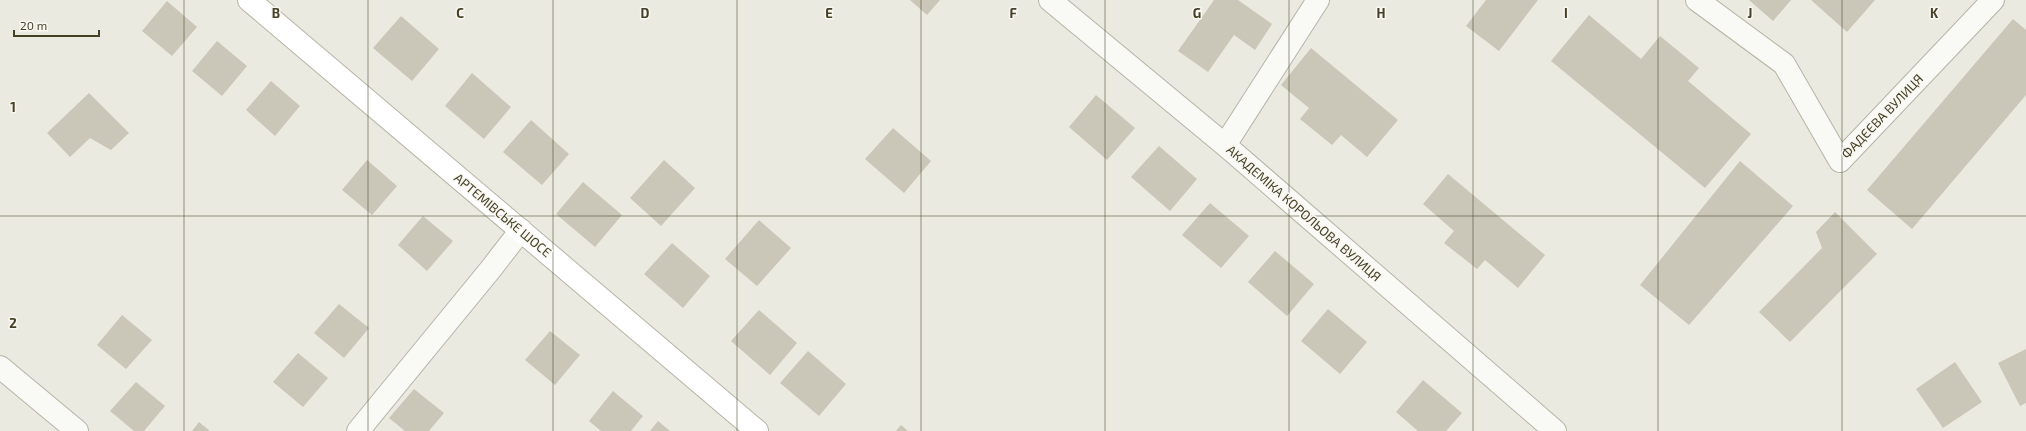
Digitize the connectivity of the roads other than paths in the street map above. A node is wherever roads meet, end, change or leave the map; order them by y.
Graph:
1 (249, 0) edge
2 (1050, 0) edge
3 (1318, 0) edge
4 (1697, 0) edge
5 (1993, 0) edge
6 (1225, 145) junction
7 (521, 230) junction
8 (0, 367) edge
9 (77, 431) edge
10 (358, 431) edge
11 (757, 431) edge
12 (1555, 431) edge

1 - 7 main road, АРТЕМІВСЬКЕ ШОСЕ
2 - 6 street, АКАДЕМІКА КОРОЛЬОВА ВУЛИЦЯ
3 - 6 street
4 - 5 street, ФАДЄЄВА ВУЛИЦЯ
6 - 12 street, АКАДЕМІКА КОРОЛЬОВА ВУЛИЦЯ
7 - 10 street
7 - 11 main road, АРТЕМІВСЬКЕ ШОСЕ
8 - 9 street

